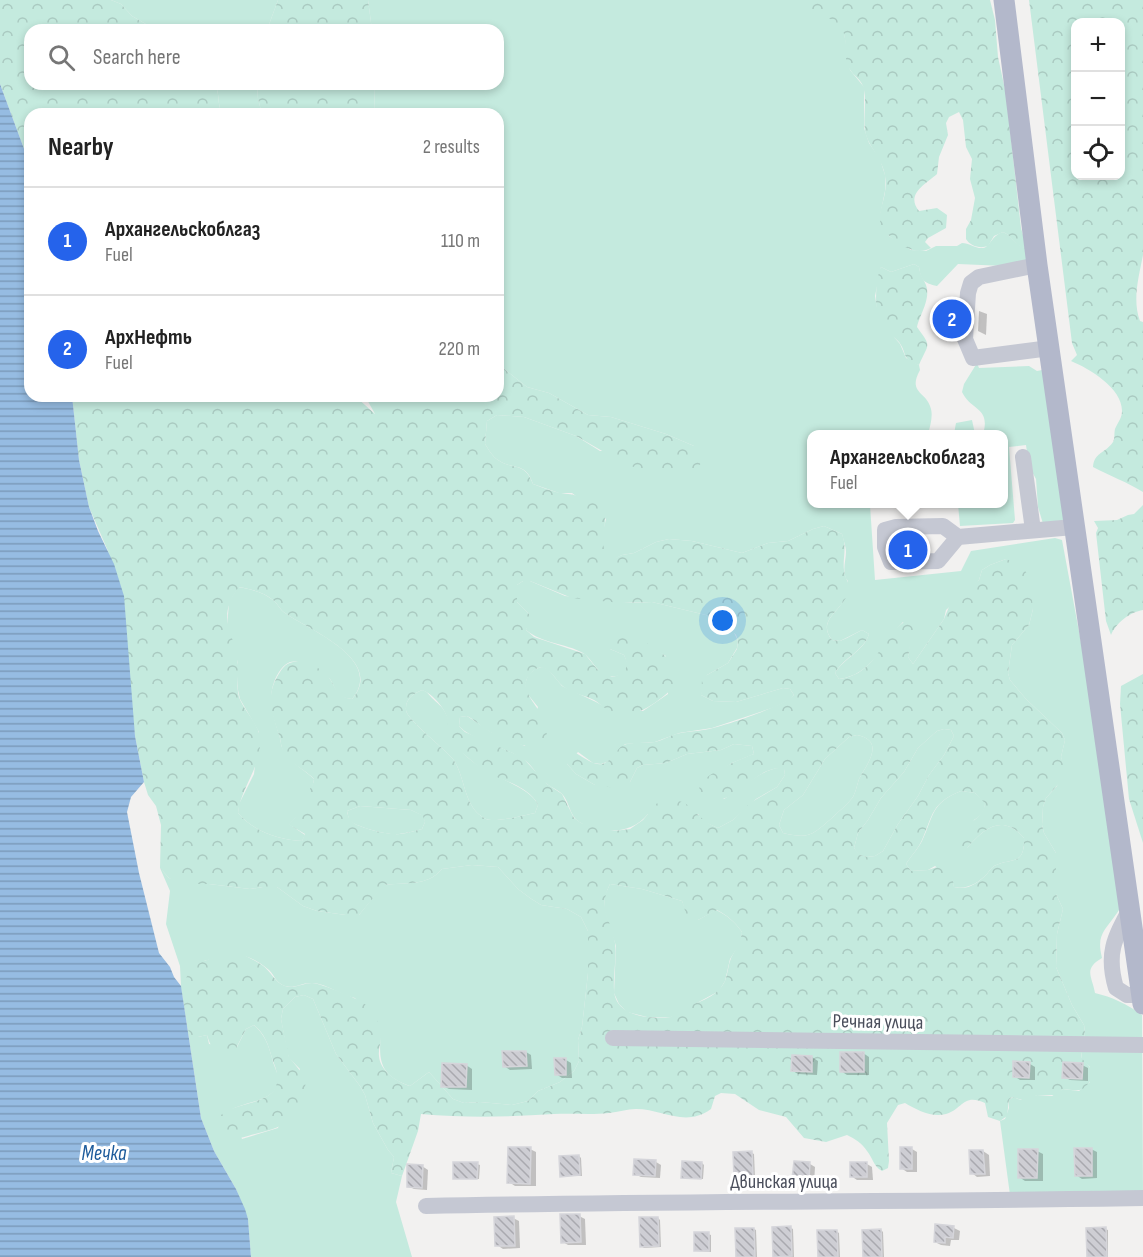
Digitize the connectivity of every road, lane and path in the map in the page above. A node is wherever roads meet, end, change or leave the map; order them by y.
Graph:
1 (1004, 0) edge
2 (1037, 265) junction
3 (1050, 348) junction
4 (1023, 457) dead end
5 (1074, 527) junction
6 (1033, 530) junction
7 (958, 537) dead end
8 (1142, 999) edge
9 (613, 1038) dead end
10 (1143, 1045) edge
11 (1143, 1198) edge
12 (426, 1206) dead end

1 - 2 main road
2 - 3 main road
2 - 3 street
3 - 5 main road
4 - 6 street
5 - 6 street
5 - 8 main road
6 - 7 street
9 - 10 street, Речная улица
11 - 12 street, Двинская улица

